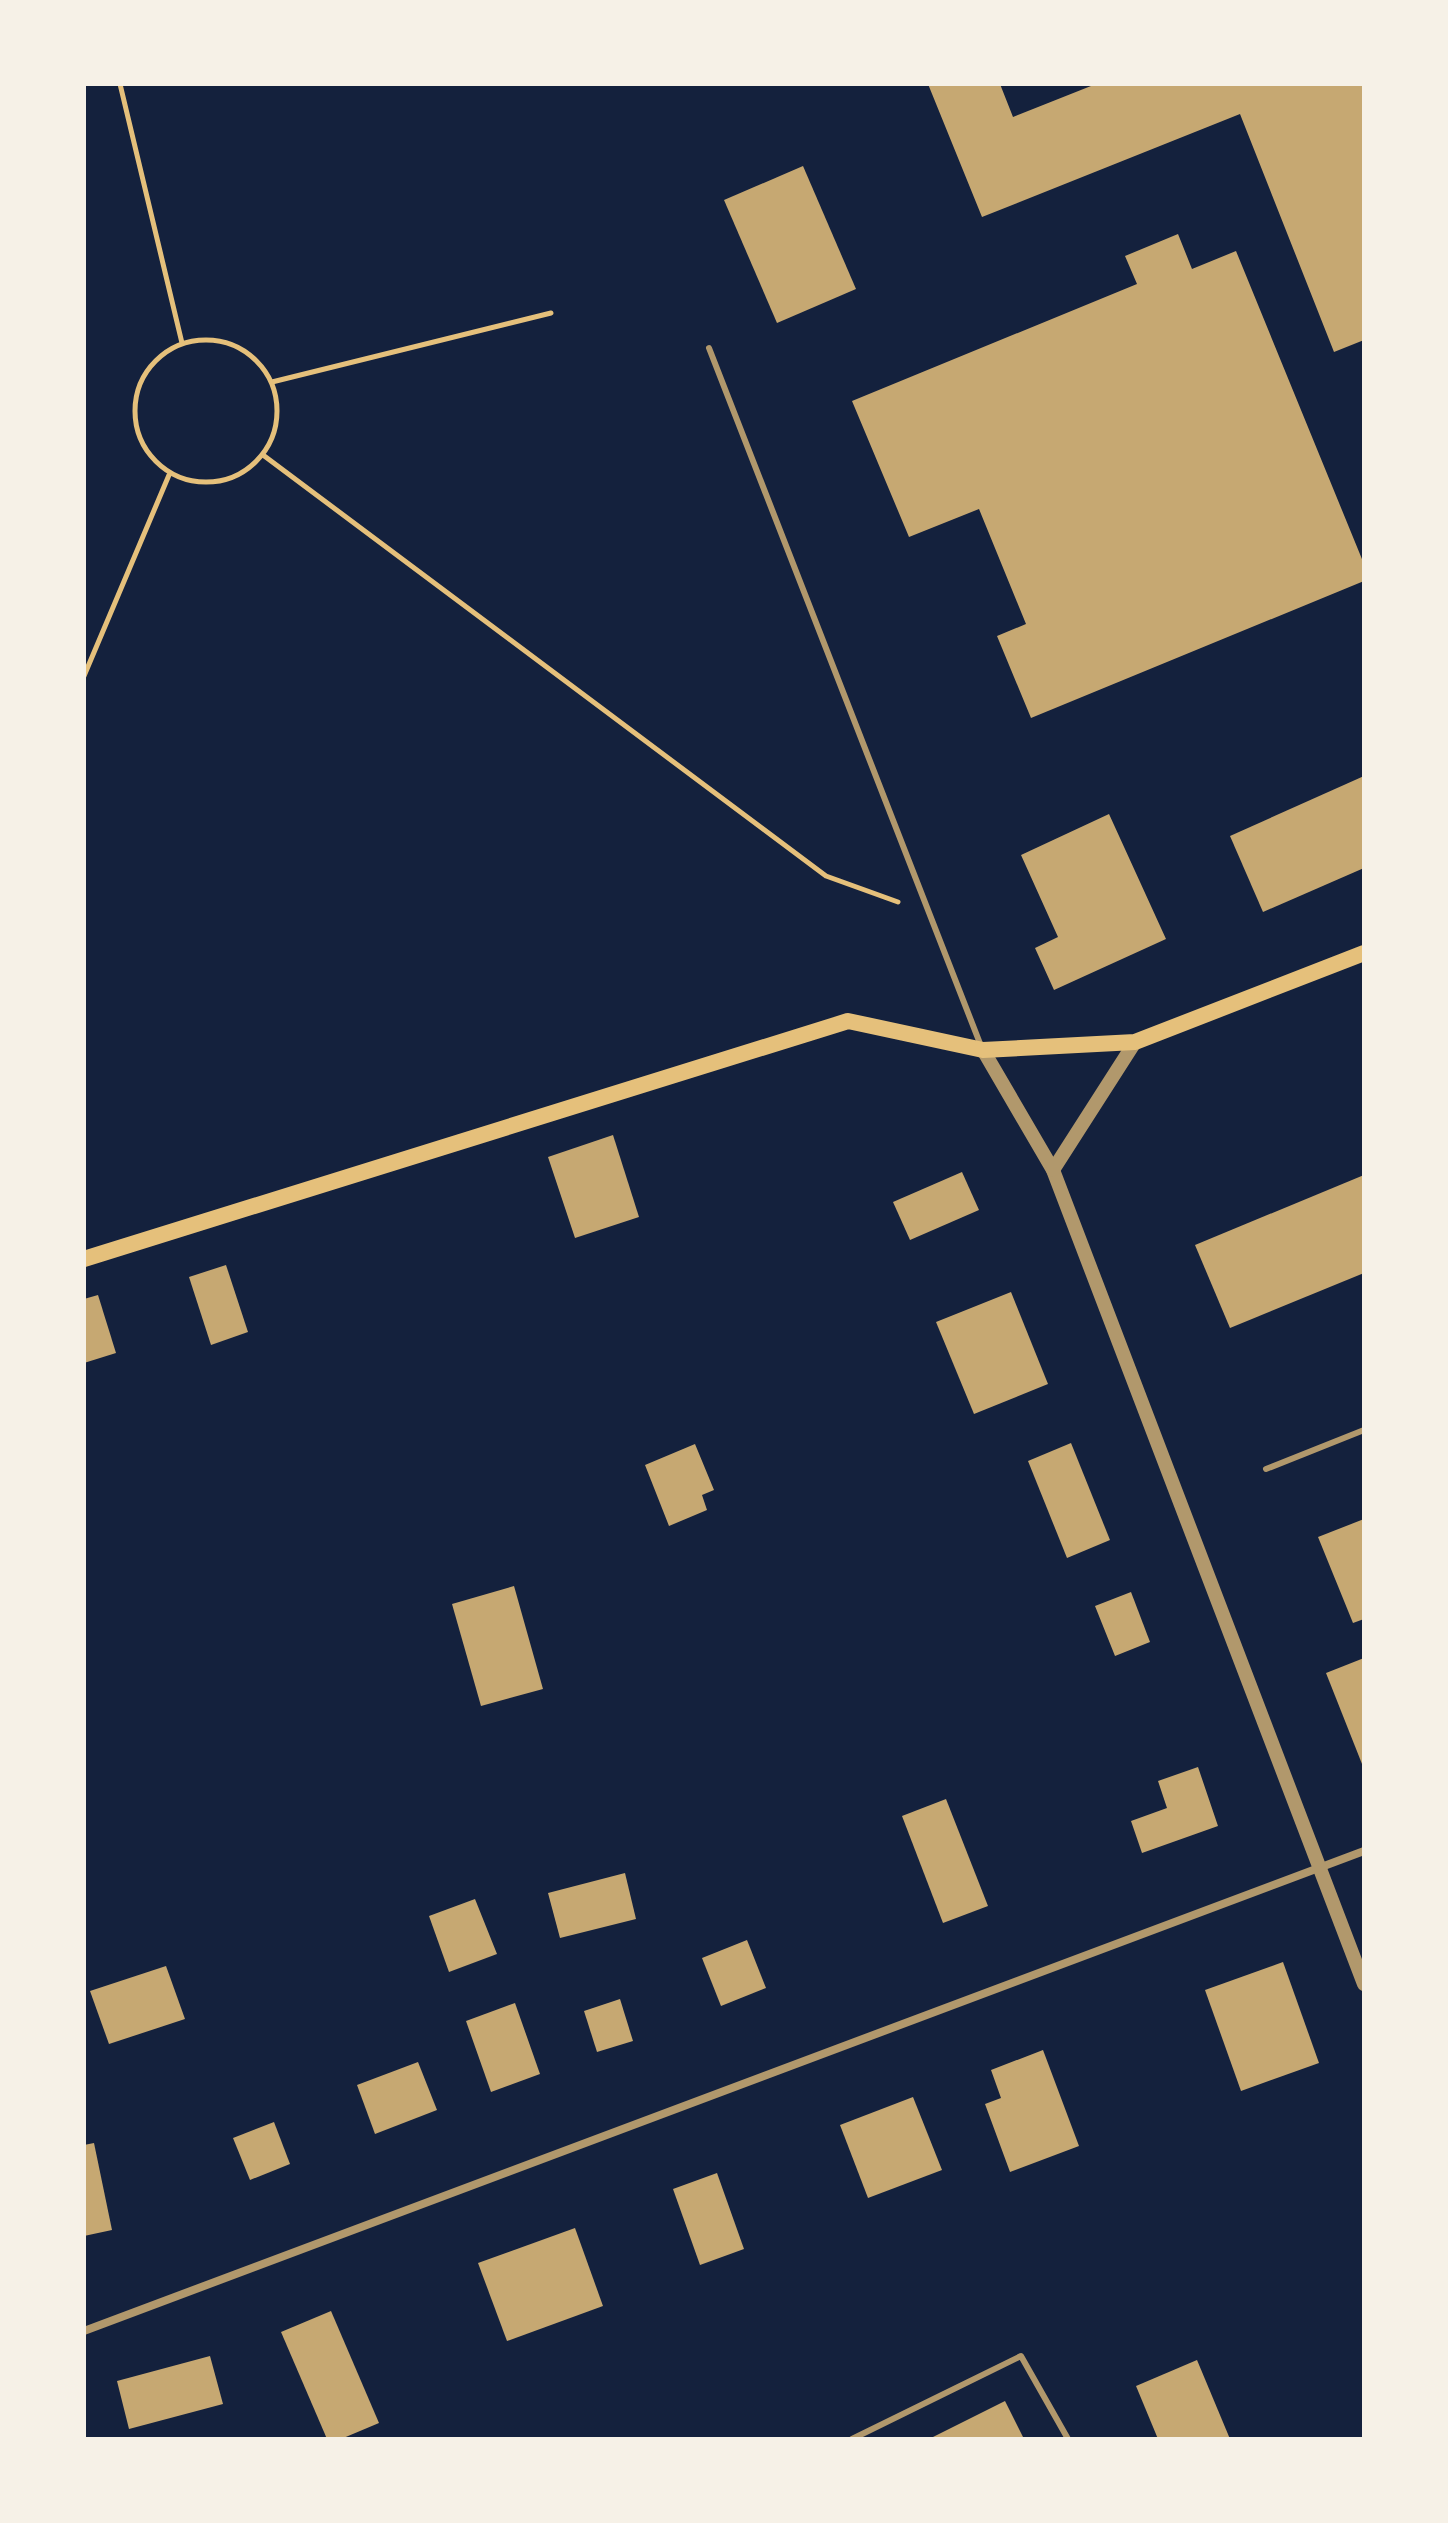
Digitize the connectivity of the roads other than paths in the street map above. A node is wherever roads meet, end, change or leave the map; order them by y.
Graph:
1 (709, 348) dead end
2 (1364, 953) edge
3 (1135, 1042) junction
4 (983, 1050) junction
5 (1053, 1170) junction
6 (84, 1259) edge
7 (1364, 1430) edge
8 (1266, 1469) dead end
9 (1364, 1851) edge
10 (1318, 1869) junction
11 (1364, 1984) edge
12 (84, 2331) edge
13 (852, 2439) edge
14 (1068, 2439) edge

1 - 4 lane
2 - 3 main road
3 - 4 main road
3 - 5 street
4 - 5 street
4 - 6 main road
5 - 10 street
7 - 8 lane
9 - 10 street
10 - 11 street
10 - 12 street
13 - 14 lane

